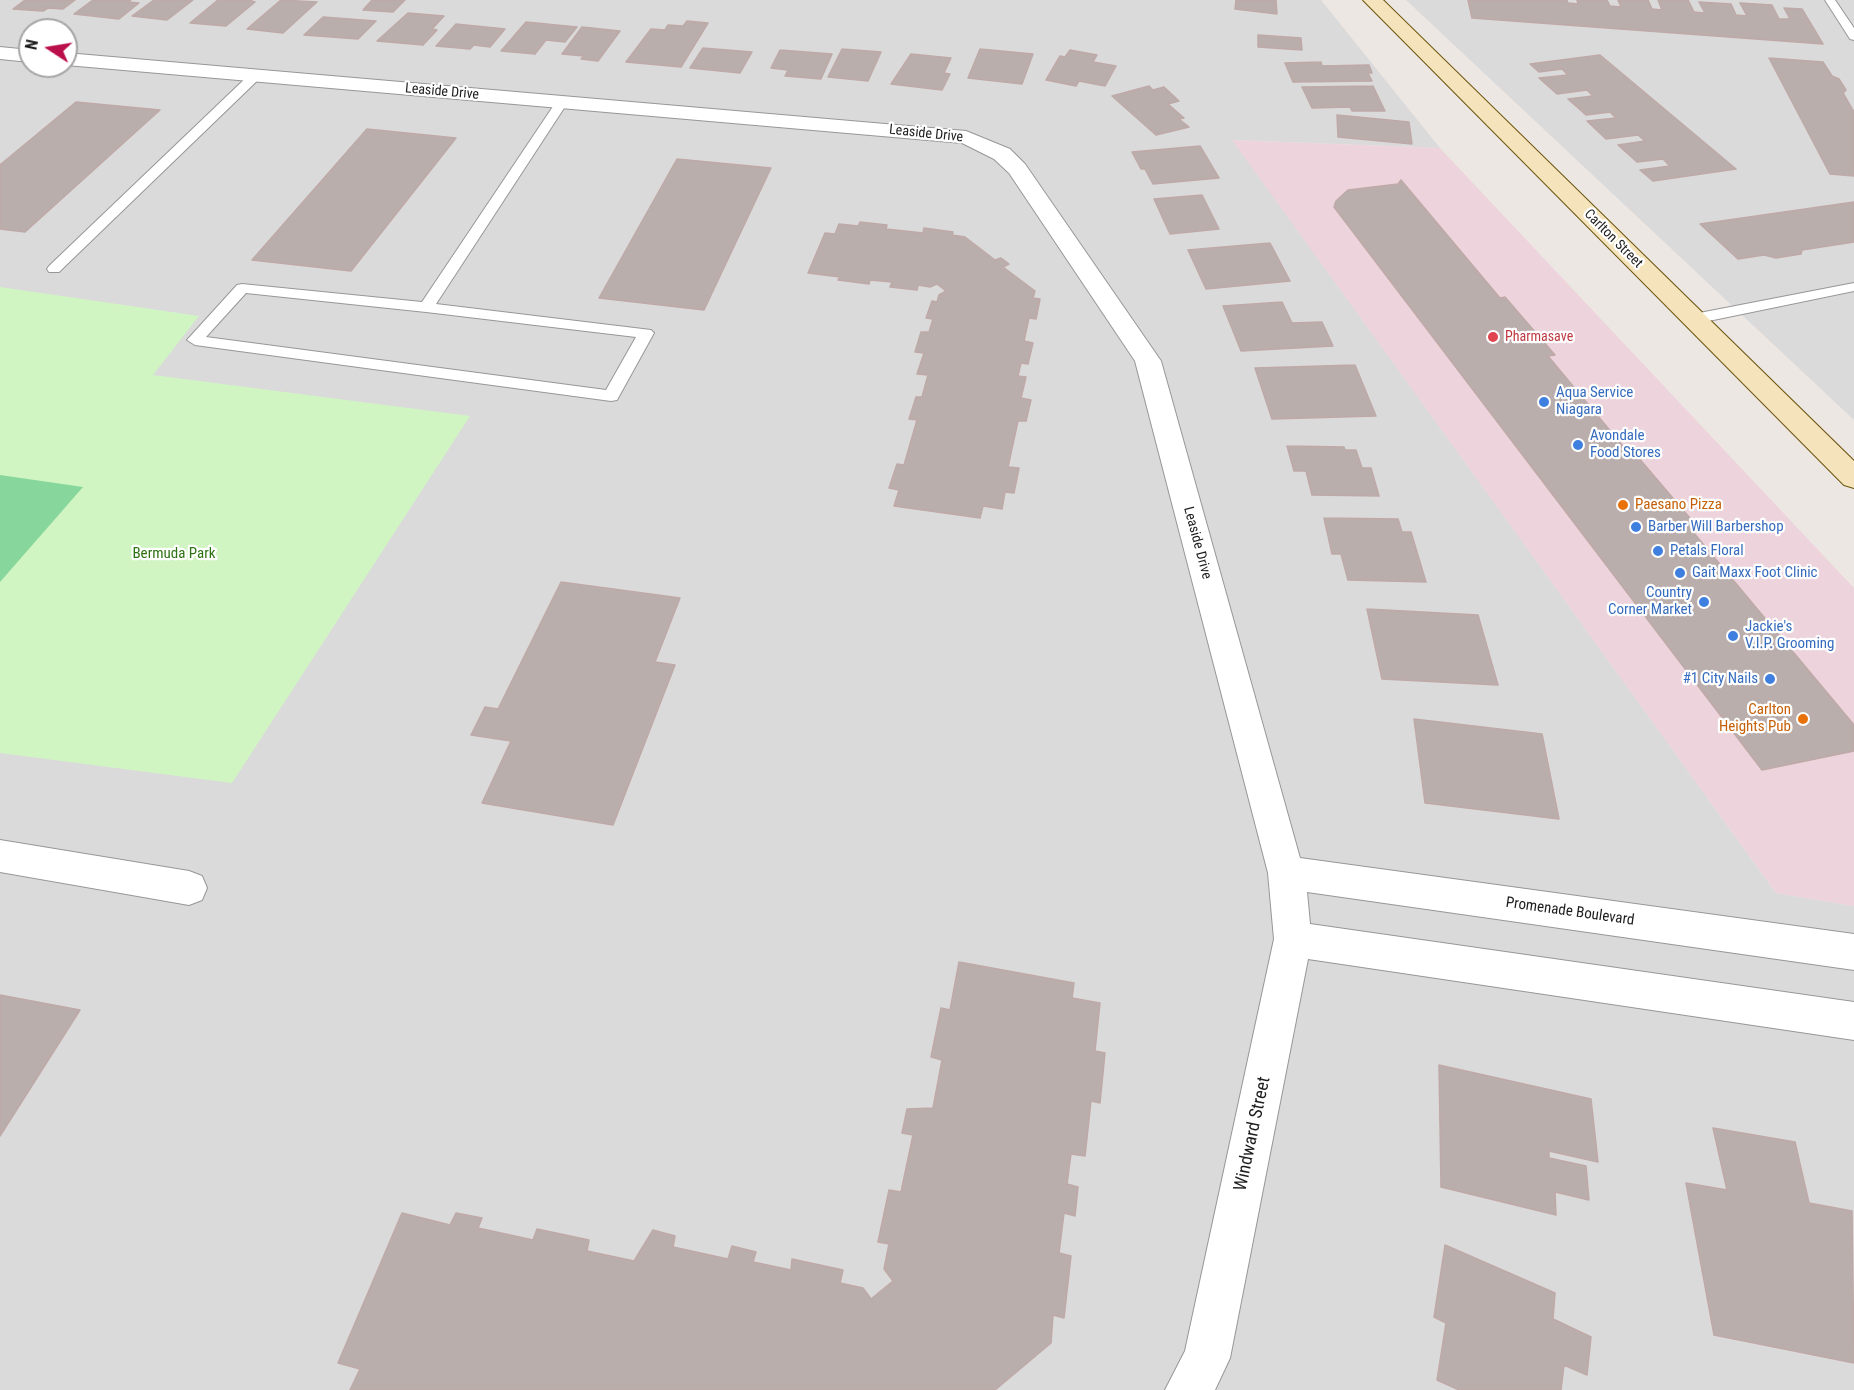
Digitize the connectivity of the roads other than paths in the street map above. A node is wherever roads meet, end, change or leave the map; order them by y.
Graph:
1 (1372, 0) edge
2 (1830, 0) edge
3 (1854, 37) edge
4 (0, 53) edge
5 (18, 55) edge
6 (78, 60) edge
7 (255, 76) junction
8 (562, 102) junction
9 (54, 269) dead end
10 (1854, 287) edge
11 (426, 308) junction
12 (1694, 319) junction
13 (1854, 478) edge
14 (0, 856) edge
15 (1286, 873) junction
16 (189, 888) dead end
17 (1293, 939) junction
18 (1854, 952) edge
19 (1854, 1021) edge
20 (1189, 1390) edge

1 - 12 main road, Carlton Street
2 - 3 lane
4 - 5 street
6 - 7 street, Leaside Drive
7 - 8 street, Leaside Drive
7 - 9 lane
8 - 11 lane
8 - 15 street, Leaside Drive
10 - 12 lane
11 - 11 lane
12 - 13 main road, Carlton Street
14 - 16 street
15 - 17 street, Windward Street
15 - 18 street, Promenade Boulevard
17 - 19 street
17 - 20 street, Windward Street

